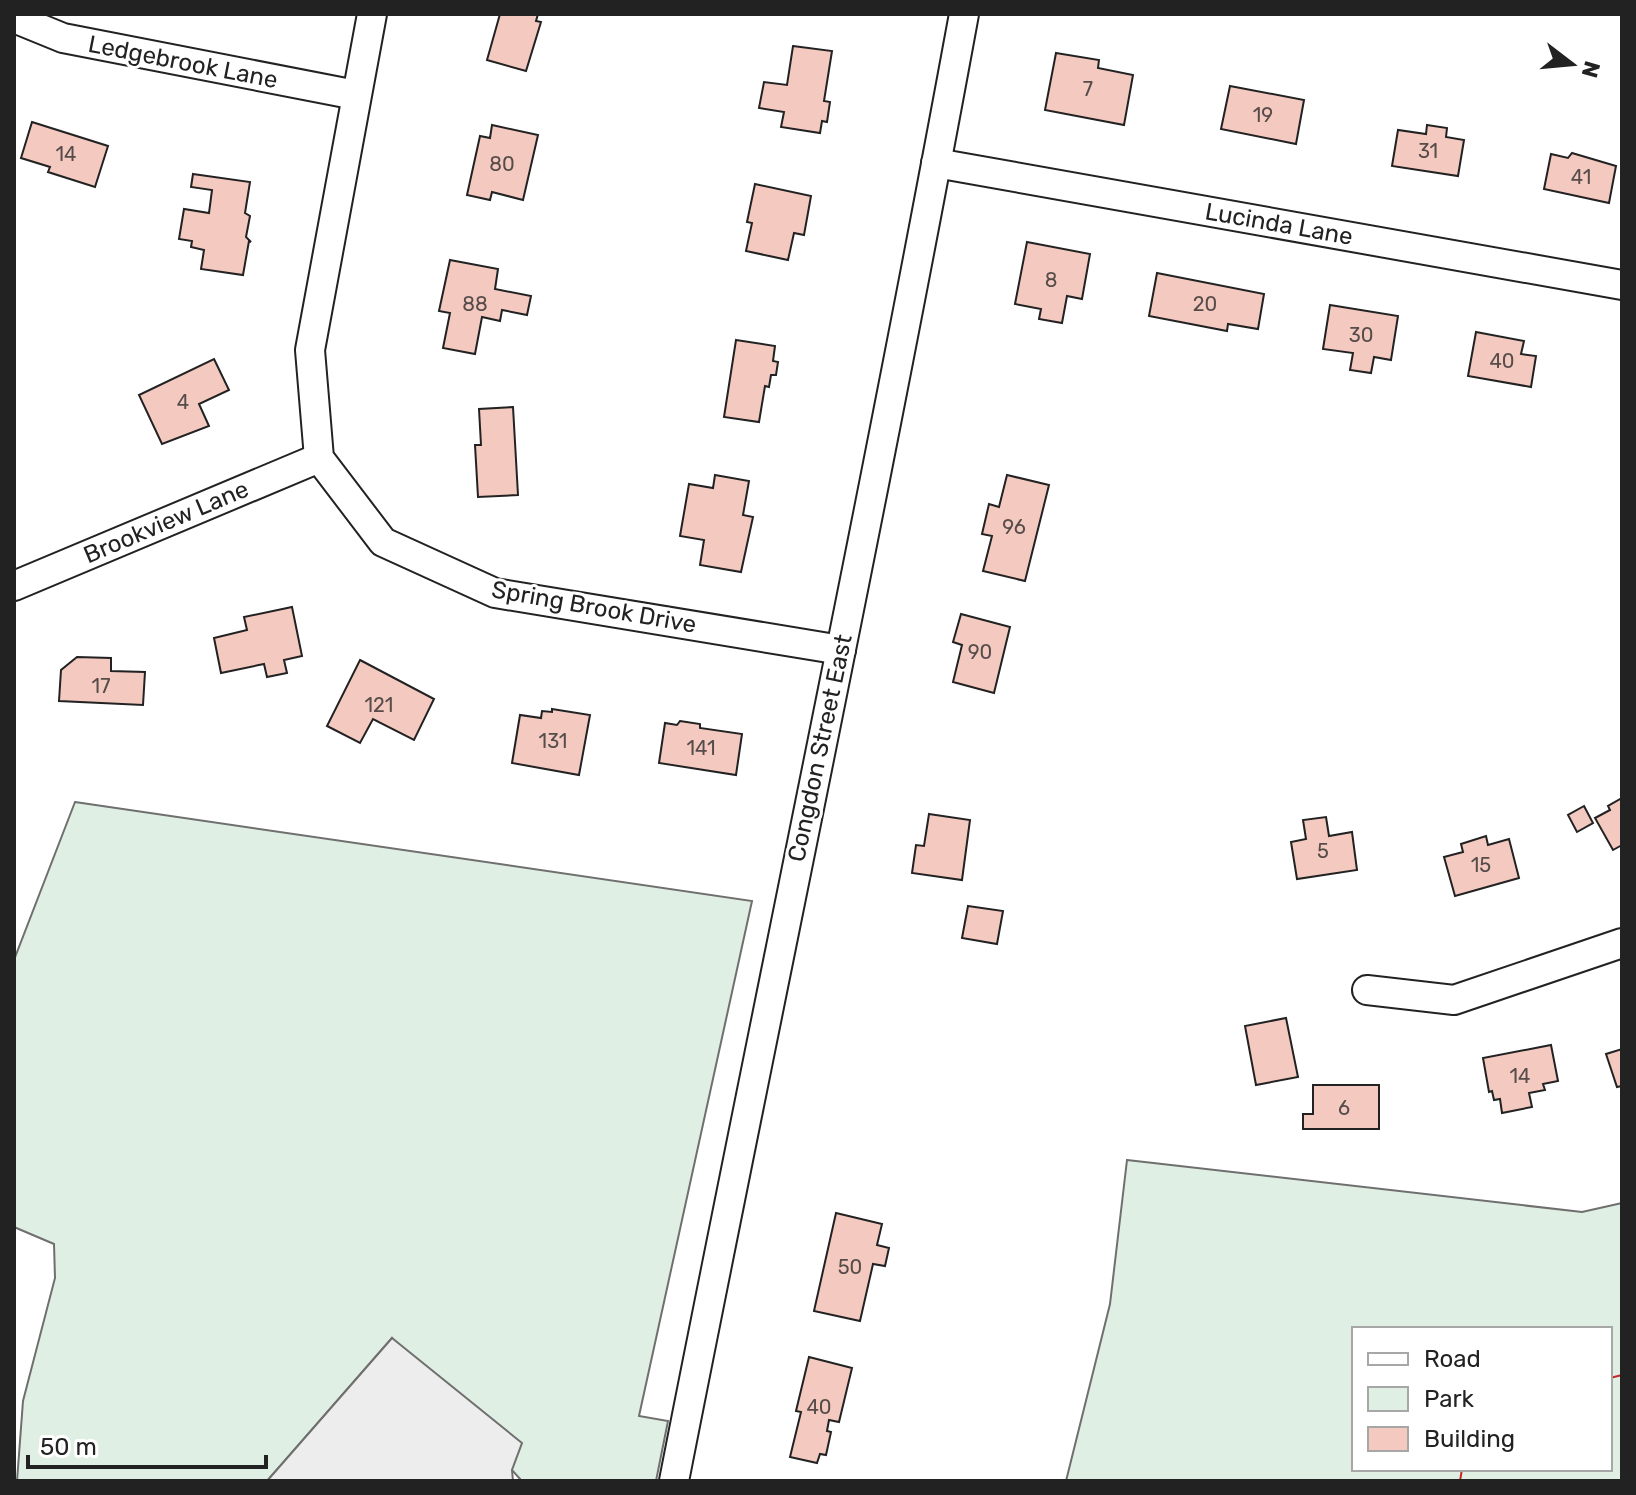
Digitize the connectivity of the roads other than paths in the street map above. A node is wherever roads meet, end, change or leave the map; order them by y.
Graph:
1 (372, 14) edge
2 (964, 14) edge
3 (14, 18) edge
4 (356, 95) junction
5 (936, 163) junction
6 (1622, 285) edge
7 (319, 458) junction
8 (14, 586) edge
9 (841, 650) junction
10 (1622, 943) edge
11 (1367, 990) dead end
12 (674, 1481) edge

1 - 4 street
2 - 5 street, Congdon Street East
3 - 4 street, Ledgebrook Lane
4 - 7 street
5 - 6 street, Lucinda Lane
5 - 9 street, Congdon Street East
7 - 8 street, Brookview Lane
7 - 9 street, Spring Brook Drive
9 - 12 street, Congdon Street East
10 - 11 street

